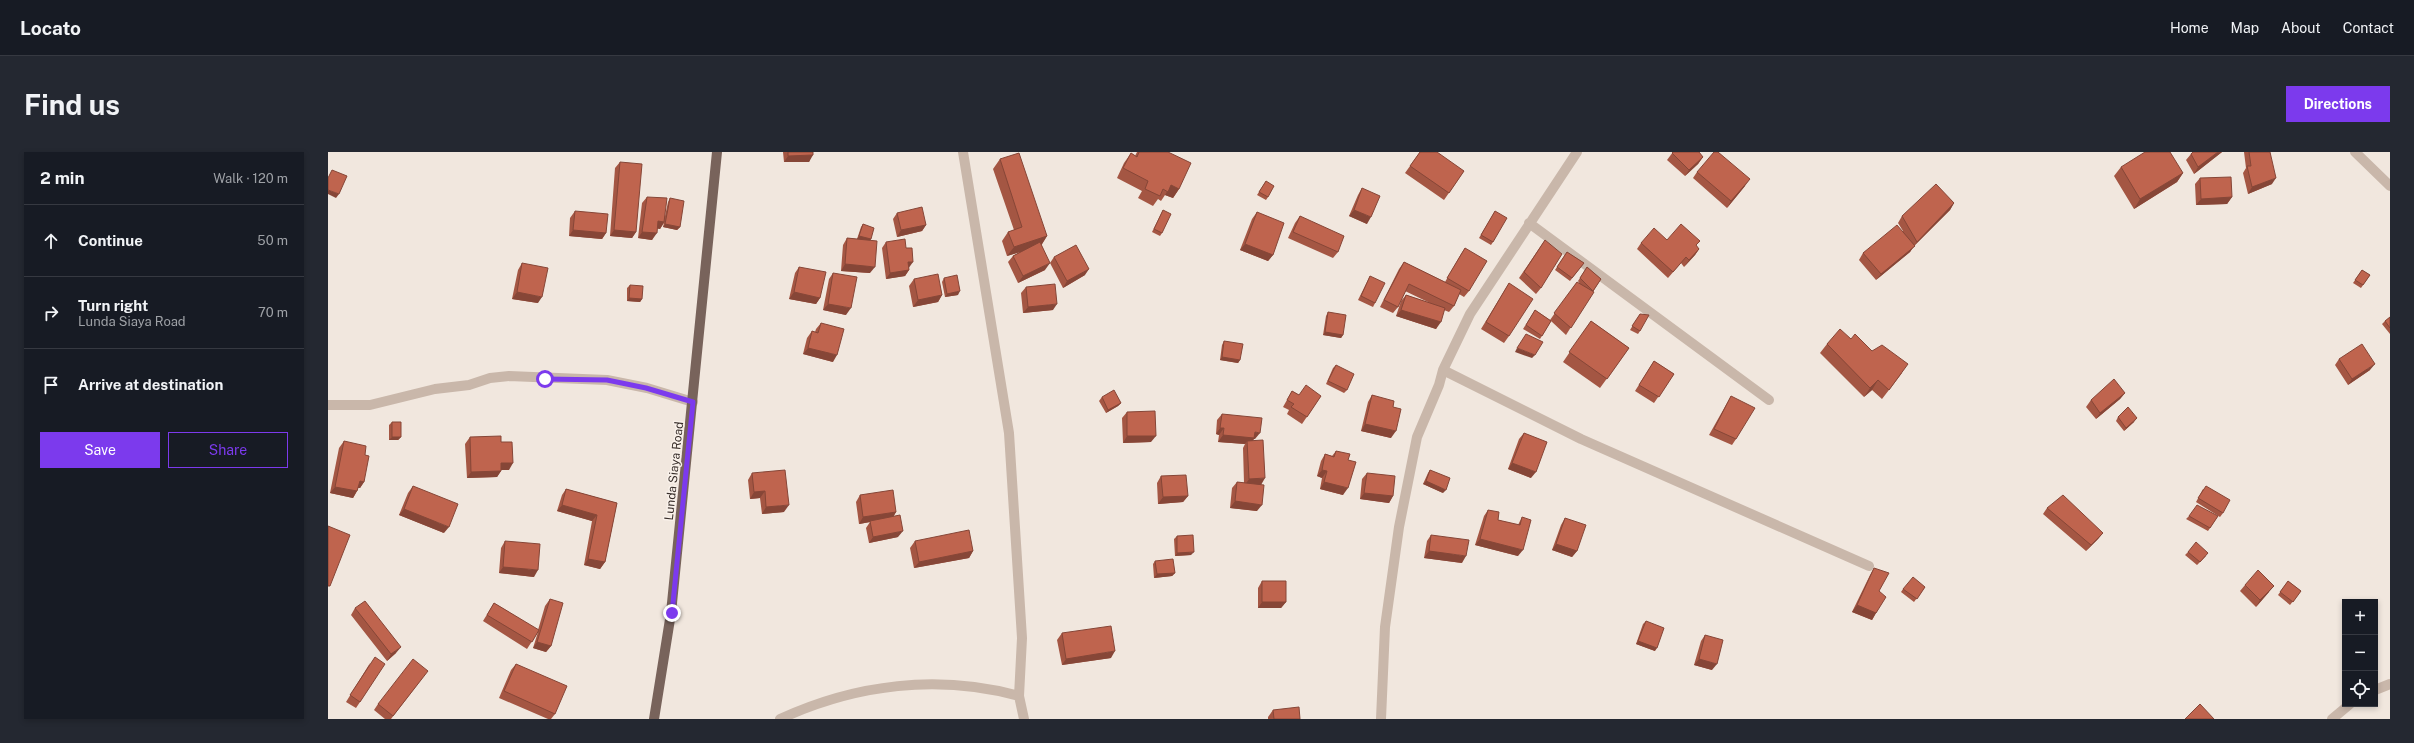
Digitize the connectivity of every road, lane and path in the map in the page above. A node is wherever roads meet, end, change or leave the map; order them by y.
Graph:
1 (717, 152) edge
2 (964, 152) edge
3 (1577, 152) edge
4 (2355, 152) edge
5 (2390, 186) edge
6 (1529, 223) junction
7 (1443, 370) junction
8 (1769, 400) dead end
9 (693, 402) junction
10 (328, 405) edge
11 (1869, 566) dead end
12 (2390, 684) edge
13 (2378, 689) edge
14 (1019, 696) junction
15 (2346, 707) edge
16 (654, 719) edge
17 (780, 719) edge
18 (1024, 719) edge
19 (1381, 719) edge
20 (2332, 719) edge

1 - 9 main road, Lunda Siaya Road
2 - 14 street
3 - 6 street
4 - 5 street
6 - 7 street
6 - 8 street
7 - 11 street
7 - 19 street
9 - 10 street
9 - 16 main road, Lunda Siaya Road
12 - 13 street
14 - 17 street
14 - 18 street
15 - 20 street

